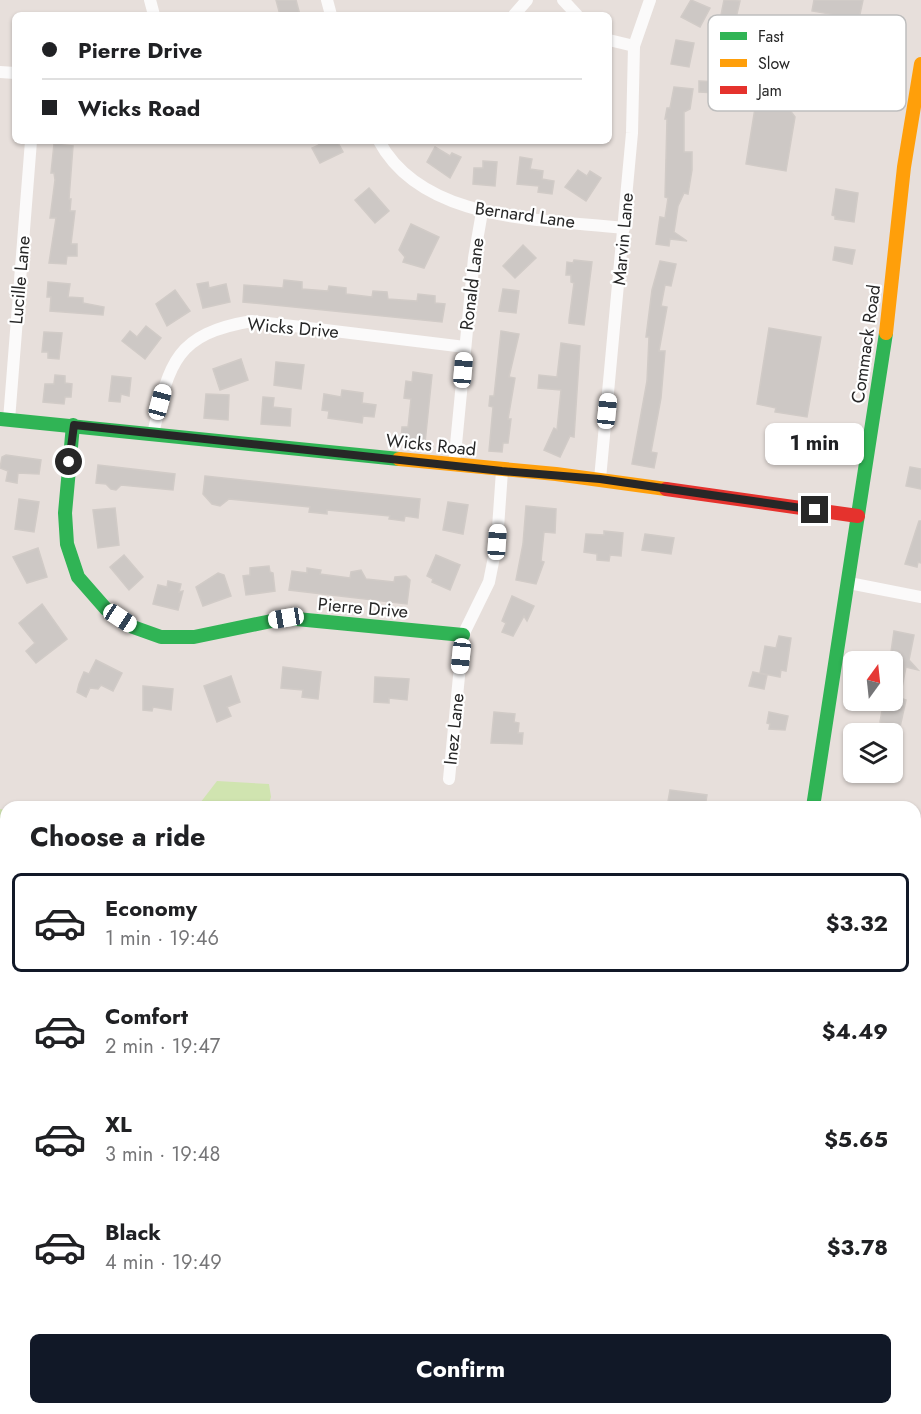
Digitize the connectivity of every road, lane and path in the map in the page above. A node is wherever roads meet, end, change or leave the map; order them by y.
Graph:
1 (527, 0) edge
2 (563, 0) edge
3 (650, 0) edge
4 (517, 12) edge
5 (574, 12) edge
6 (612, 41) edge
7 (634, 46) junction
8 (921, 64) edge
9 (916, 129) edge
10 (31, 144) edge
11 (381, 144) edge
12 (482, 212) junction
13 (624, 228) junction
14 (465, 347) junction
15 (4, 419) edge
16 (74, 425) junction
17 (153, 434) junction
18 (454, 465) junction
19 (502, 471) junction
20 (600, 479) junction
21 (858, 516) junction
22 (849, 583) junction
23 (921, 597) edge
24 (463, 635) junction
25 (449, 779) dead end
26 (814, 801) edge

1 - 4 street
2 - 5 street
3 - 7 street, Marvin Lane
6 - 7 street
7 - 13 street, Marvin Lane
8 - 9 street, Commack Road
9 - 21 street, Commack Road
10 - 15 street, Lucille Lane
11 - 12 street, Bernard Lane
12 - 13 street, Bernard Lane
12 - 14 street, Ronald Lane
13 - 20 street, Marvin Lane
14 - 17 street, Wicks Drive
14 - 18 street, Ronald Lane
15 - 16 street, Wicks Road
16 - 17 street, Wicks Road
16 - 24 street, Pierre Drive
17 - 18 street, Wicks Road
18 - 19 street, Wicks Road
19 - 20 street, Wicks Road
19 - 24 street, Inez Lane
20 - 21 street, Wicks Road
21 - 22 street, Commack Road
22 - 23 street
22 - 26 street, Commack Road
24 - 25 street, Inez Lane

